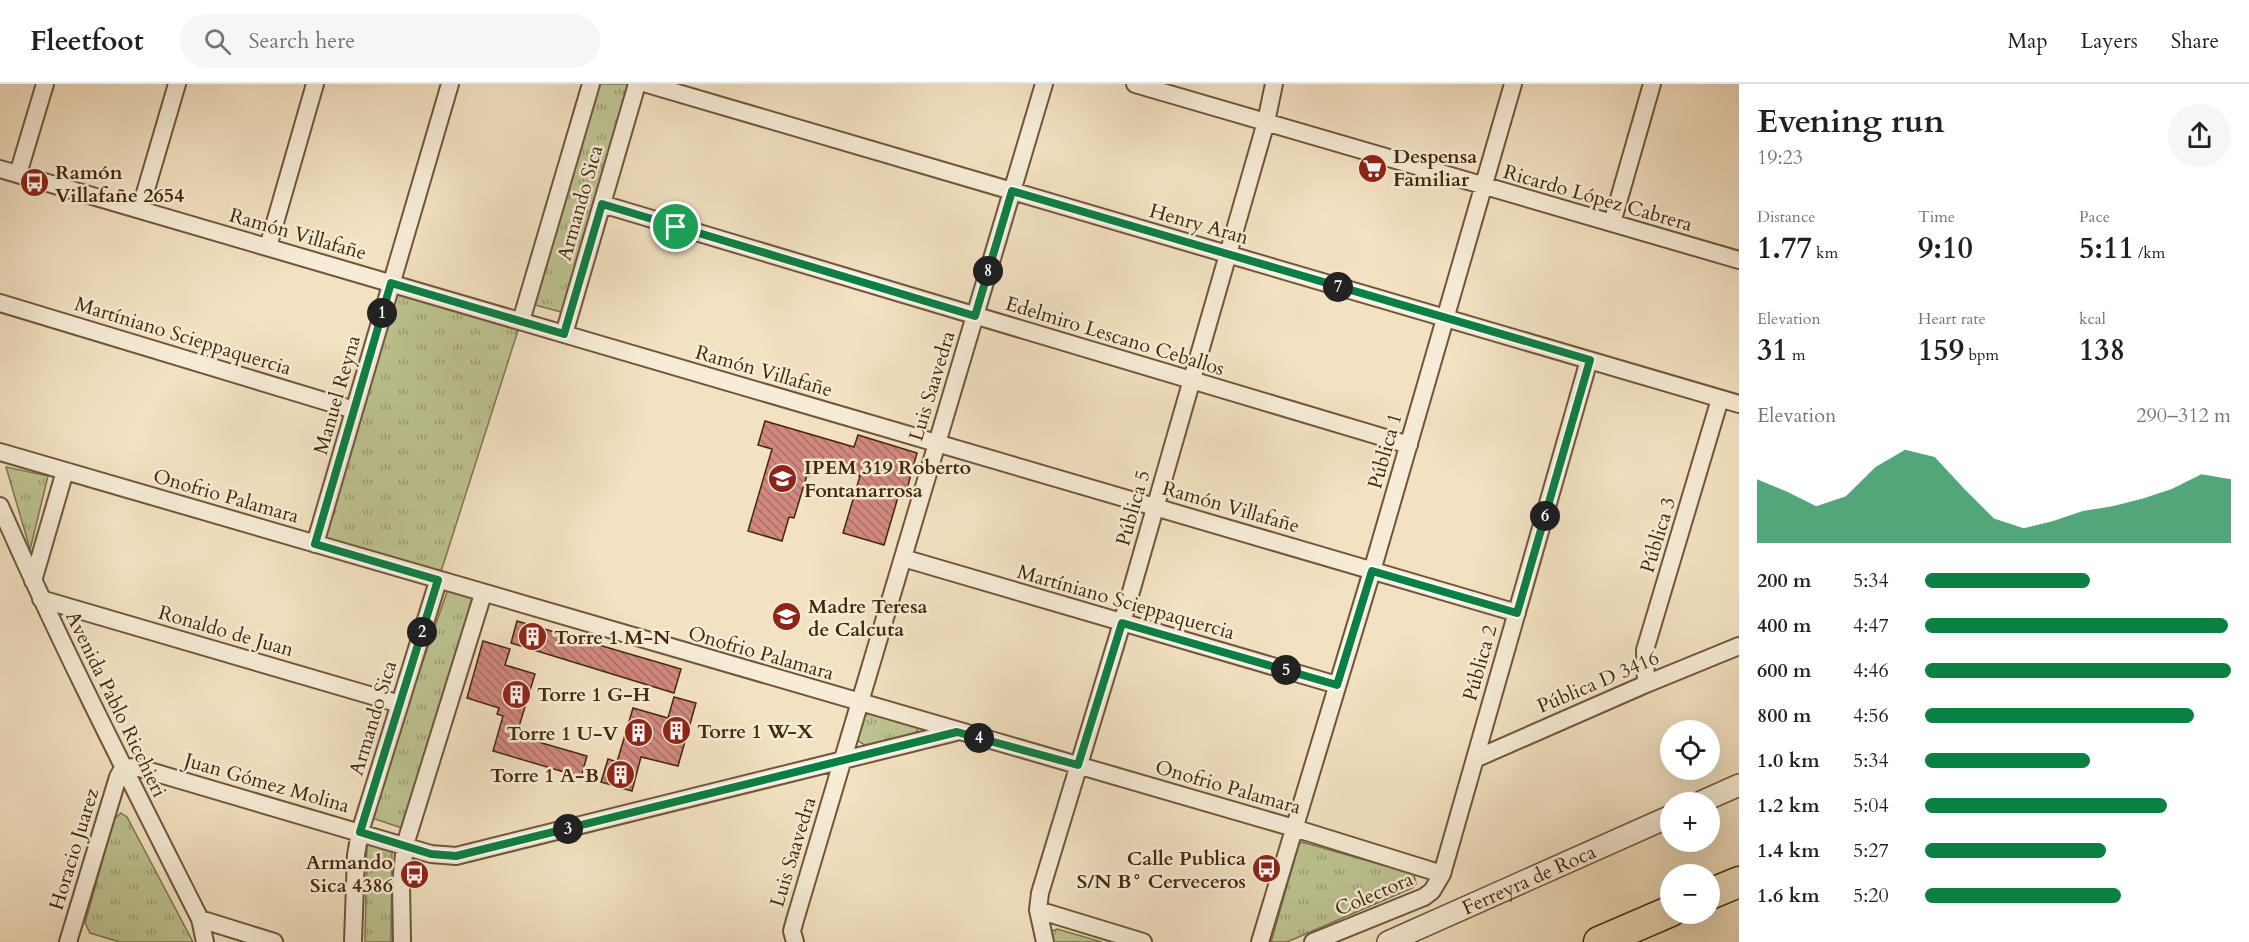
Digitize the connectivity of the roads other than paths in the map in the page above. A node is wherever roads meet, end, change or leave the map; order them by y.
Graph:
1 (45, 84) edge
2 (177, 84) edge
3 (315, 84) edge
4 (450, 84) edge
5 (591, 84) edge
6 (637, 84) edge
7 (647, 84) edge
8 (1044, 84) edge
9 (1135, 84) edge
10 (1274, 84) edge
11 (1513, 84) edge
12 (1652, 84) edge
13 (1266, 122) junction
14 (0, 169) edge
15 (18, 174) junction
16 (1482, 186) junction
17 (1012, 191) junction
18 (602, 204) junction
19 (140, 210) junction
20 (1612, 223) junction
21 (268, 247) junction
22 (1228, 254) junction
23 (1739, 260) edge
24 (391, 283) junction
25 (0, 303) edge
26 (975, 316) junction
27 (1446, 318) junction
28 (521, 321) junction
29 (564, 334) junction
30 (1590, 360) junction
31 (1191, 381) junction
32 (1720, 399) junction
33 (1739, 404) edge
34 (354, 410) junction
35 (937, 443) junction
36 (1408, 446) junction
37 (0, 452) edge
38 (65, 471) junction
39 (0, 506) edge
40 (1155, 507) junction
41 (315, 544) junction
42 (903, 558) junction
43 (1372, 571) junction
44 (438, 580) junction
45 (33, 581) junction
46 (483, 594) junction
47 (41, 599) junction
48 (1517, 613) junction
49 (1122, 623) junction
50 (1739, 646) edge
51 (1646, 684) junction
52 (1337, 685) junction
53 (860, 703) junction
54 (400, 704) junction
55 (957, 732) junction
56 (1475, 759) junction
57 (842, 760) junction
58 (1078, 765) junction
59 (123, 768) junction
60 (1739, 785) edge
61 (1720, 794) edge
62 (1660, 821) edge
63 (1294, 828) junction
64 (360, 832) junction
65 (405, 846) junction
66 (1442, 874) junction
67 (1739, 882) edge
68 (1720, 890) edge
69 (1038, 910) junction
70 (1660, 916) edge
71 (200, 919) junction
72 (75, 940) edge
73 (205, 942) edge
74 (274, 942) edge
75 (353, 942) edge
76 (402, 942) edge
77 (795, 942) edge
78 (1045, 942) edge
79 (1143, 942) edge
80 (1260, 942) edge
81 (1313, 942) edge
82 (1388, 942) edge
83 (1599, 942) edge

1 - 15 street
2 - 19 street
3 - 21 street
4 - 24 street, Manuel Reyna
5 - 28 street, Armando Sica
6 - 18 street, Armando Sica
7 - 17 street, Henry Aran
8 - 17 street, Luis Saavedra
9 - 13 street, Ricardo López Cabrera
10 - 13 street, Pública 5
11 - 16 street, Pública 1
12 - 20 street
13 - 16 street, Ricardo López Cabrera
13 - 22 street, Pública 5
14 - 15 street, Ramón Villafañe
15 - 19 street, Ramón Villafañe
16 - 20 street, Ricardo López Cabrera
16 - 27 street, Pública 1
17 - 22 street, Henry Aran
17 - 26 street, Luis Saavedra
18 - 26 street, Edelmiro Lescano Ceballos
18 - 29 street, Armando Sica
19 - 21 street, Ramón Villafañe
20 - 23 street, Ricardo López Cabrera
21 - 24 street, Ramón Villafañe
22 - 27 street, Henry Aran
22 - 31 street, Pública 5
24 - 28 street, Ramón Villafañe
24 - 34 street, Manuel Reyna
25 - 34 street, Martíniano Scieppaquercia
26 - 31 street, Edelmiro Lescano Ceballos
26 - 35 street, Luis Saavedra
27 - 30 street, Henry Aran
27 - 36 street, Pública 1
28 - 29 street, Ramón Villafañe
29 - 35 street, Ramón Villafañe
30 - 32 street, Henry Aran
30 - 48 street, Pública 2
31 - 36 street, Edelmiro Lescano Ceballos
31 - 40 street, Pública 5
32 - 33 street, Henry Aran
32 - 51 street, Pública 3
34 - 41 street, Manuel Reyna
35 - 40 street, Ramón Villafañe
35 - 42 street, Luis Saavedra
36 - 43 street, Pública 1
37 - 38 street, Onofrio Palamara
38 - 41 street, Onofrio Palamara
38 - 45 street
39 - 45 street, Avenida Pablo Ricchieri
40 - 43 street, Ramón Villafañe
40 - 49 street, Pública 5
41 - 44 street, Onofrio Palamara
42 - 49 street, Martíniano Scieppaquercia
42 - 53 street, Luis Saavedra
43 - 48 street, Ramón Villafañe
43 - 52 street, Pública 1
44 - 46 street, Onofrio Palamara
44 - 54 street, Armando Sica
45 - 47 street, Avenida Pablo Ricchieri
46 - 53 street, Onofrio Palamara
46 - 65 street
47 - 54 street, Ronaldo de Juan
47 - 59 street, Avenida Pablo Ricchieri
48 - 56 street, Pública 2
49 - 52 street, Martíniano Scieppaquercia
49 - 58 street, Pública 5
50 - 51 street, Pública D 3416
51 - 56 street, Pública D 3416
52 - 63 street, Pública 1
53 - 55 street, Onofrio Palamara
53 - 57 street, Luis Saavedra
54 - 64 street, Armando Sica
55 - 57 street, Juan Gómez Molina
55 - 58 street, Onofrio Palamara
56 - 66 street, Pública 2
57 - 65 street, Juan Gómez Molina
57 - 77 street, Luis Saavedra
58 - 63 street, Onofrio Palamara
58 - 69 street, Pública 5
59 - 64 street, Juan Gómez Molina
59 - 71 street, Avenida Pablo Ricchieri
59 - 72 street, Horacio Juarez
60 - 61 street
62 - 82 street, Ferreyra de Roca
63 - 66 street, Onofrio Palamara
63 - 80 street, Pública 1
64 - 65 street, Juan Gómez Molina
64 - 75 street, Armando Sica
65 - 76 street
66 - 81 street, Colectora
67 - 68 highway
69 - 78 street, Pública 5
69 - 79 street
70 - 83 highway
71 - 73 street
71 - 74 street

